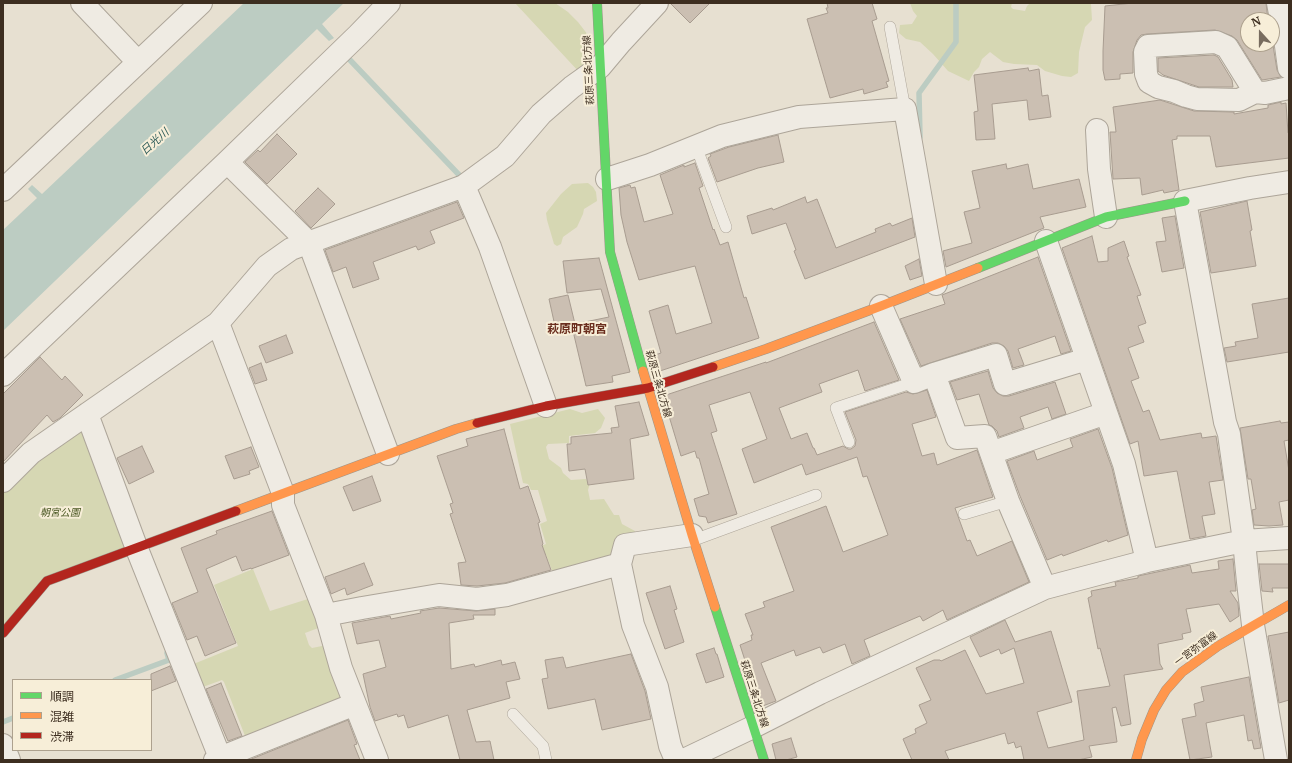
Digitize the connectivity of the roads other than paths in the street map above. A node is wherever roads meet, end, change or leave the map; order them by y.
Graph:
1 (82, 3) edge
2 (201, 3) edge
3 (389, 3) edge
4 (597, 3) edge
5 (657, 3) edge
6 (1278, 3) edge
7 (890, 27) dead end
8 (138, 62) junction
9 (600, 67) junction
10 (1289, 68) edge
11 (1289, 88) edge
12 (1255, 92) junction
13 (905, 109) junction
14 (1097, 130) dead end
15 (696, 146) junction
16 (227, 162) junction
17 (607, 179) junction
18 (1289, 182) edge
19 (464, 186) junction
20 (3, 190) edge
21 (1185, 201) junction
22 (1106, 217) junction
23 (726, 226) dead end
24 (1046, 241) junction
25 (309, 243) junction
26 (936, 284) junction
27 (881, 306) junction
28 (218, 323) junction
29 (1087, 359) junction
30 (934, 374) junction
31 (3, 375) edge
32 (914, 382) junction
33 (648, 388) junction
34 (546, 406) junction
35 (1106, 413) junction
36 (87, 414) junction
37 (849, 442) dead end
38 (991, 453) junction
39 (388, 454) junction
40 (3, 481) edge
41 (283, 493) junction
42 (816, 495) dead end
43 (1008, 501) junction
44 (964, 514) dead end
45 (693, 537) junction
46 (1289, 538) edge
47 (1244, 541) junction
48 (137, 548) junction
49 (1147, 561) junction
50 (620, 564) junction
51 (1045, 588) junction
52 (1289, 605) edge
53 (326, 615) junction
54 (1253, 625) junction
55 (3, 633) edge
56 (355, 704) junction
57 (513, 714) dead end
58 (753, 727) junction
59 (3, 745) edge
60 (219, 759) edge
61 (9, 760) edge
62 (378, 760) edge
63 (546, 760) edge
64 (676, 760) edge
65 (684, 760) edge
66 (764, 760) edge
67 (1136, 760) edge
68 (1276, 760) edge

1 - 8 street
2 - 8 street
3 - 16 street
4 - 9 street, 萩原三条北方線
5 - 9 street
6 - 10 street
7 - 13 lane
8 - 20 street
9 - 17 street, 萩原三条北方線
9 - 19 street
11 - 12 street
12 - 12 street
13 - 15 street
13 - 26 street
14 - 22 street
15 - 17 street
15 - 23 lane
16 - 25 street
16 - 31 street
17 - 33 street, 萩原三条北方線
18 - 21 street
19 - 25 street
19 - 34 street
21 - 22 street
21 - 47 street
22 - 24 street
24 - 26 street
24 - 29 street
25 - 28 street
25 - 39 street
26 - 27 street
27 - 32 street
27 - 33 street
28 - 36 street
28 - 41 street
29 - 30 street
29 - 35 street
30 - 32 street
30 - 38 street
32 - 37 lane
33 - 34 street
33 - 45 street, 萩原三条北方線
34 - 39 street
35 - 38 street
35 - 49 street
36 - 40 street
36 - 48 street
38 - 43 street
39 - 41 street
41 - 48 street
41 - 53 street
42 - 45 lane
43 - 44 lane
43 - 51 street
45 - 50 street
45 - 58 street, 萩原三条北方線
46 - 47 street
47 - 49 street
47 - 54 street
48 - 55 street
48 - 60 street
49 - 51 street
50 - 53 street
50 - 64 street
51 - 58 street
52 - 54 street, 一宮弥富線
53 - 56 street
54 - 67 street, 一宮弥富線
54 - 68 street
56 - 60 street
56 - 62 street
57 - 63 lane
58 - 65 street
58 - 66 street, 萩原三条北方線
59 - 61 street

